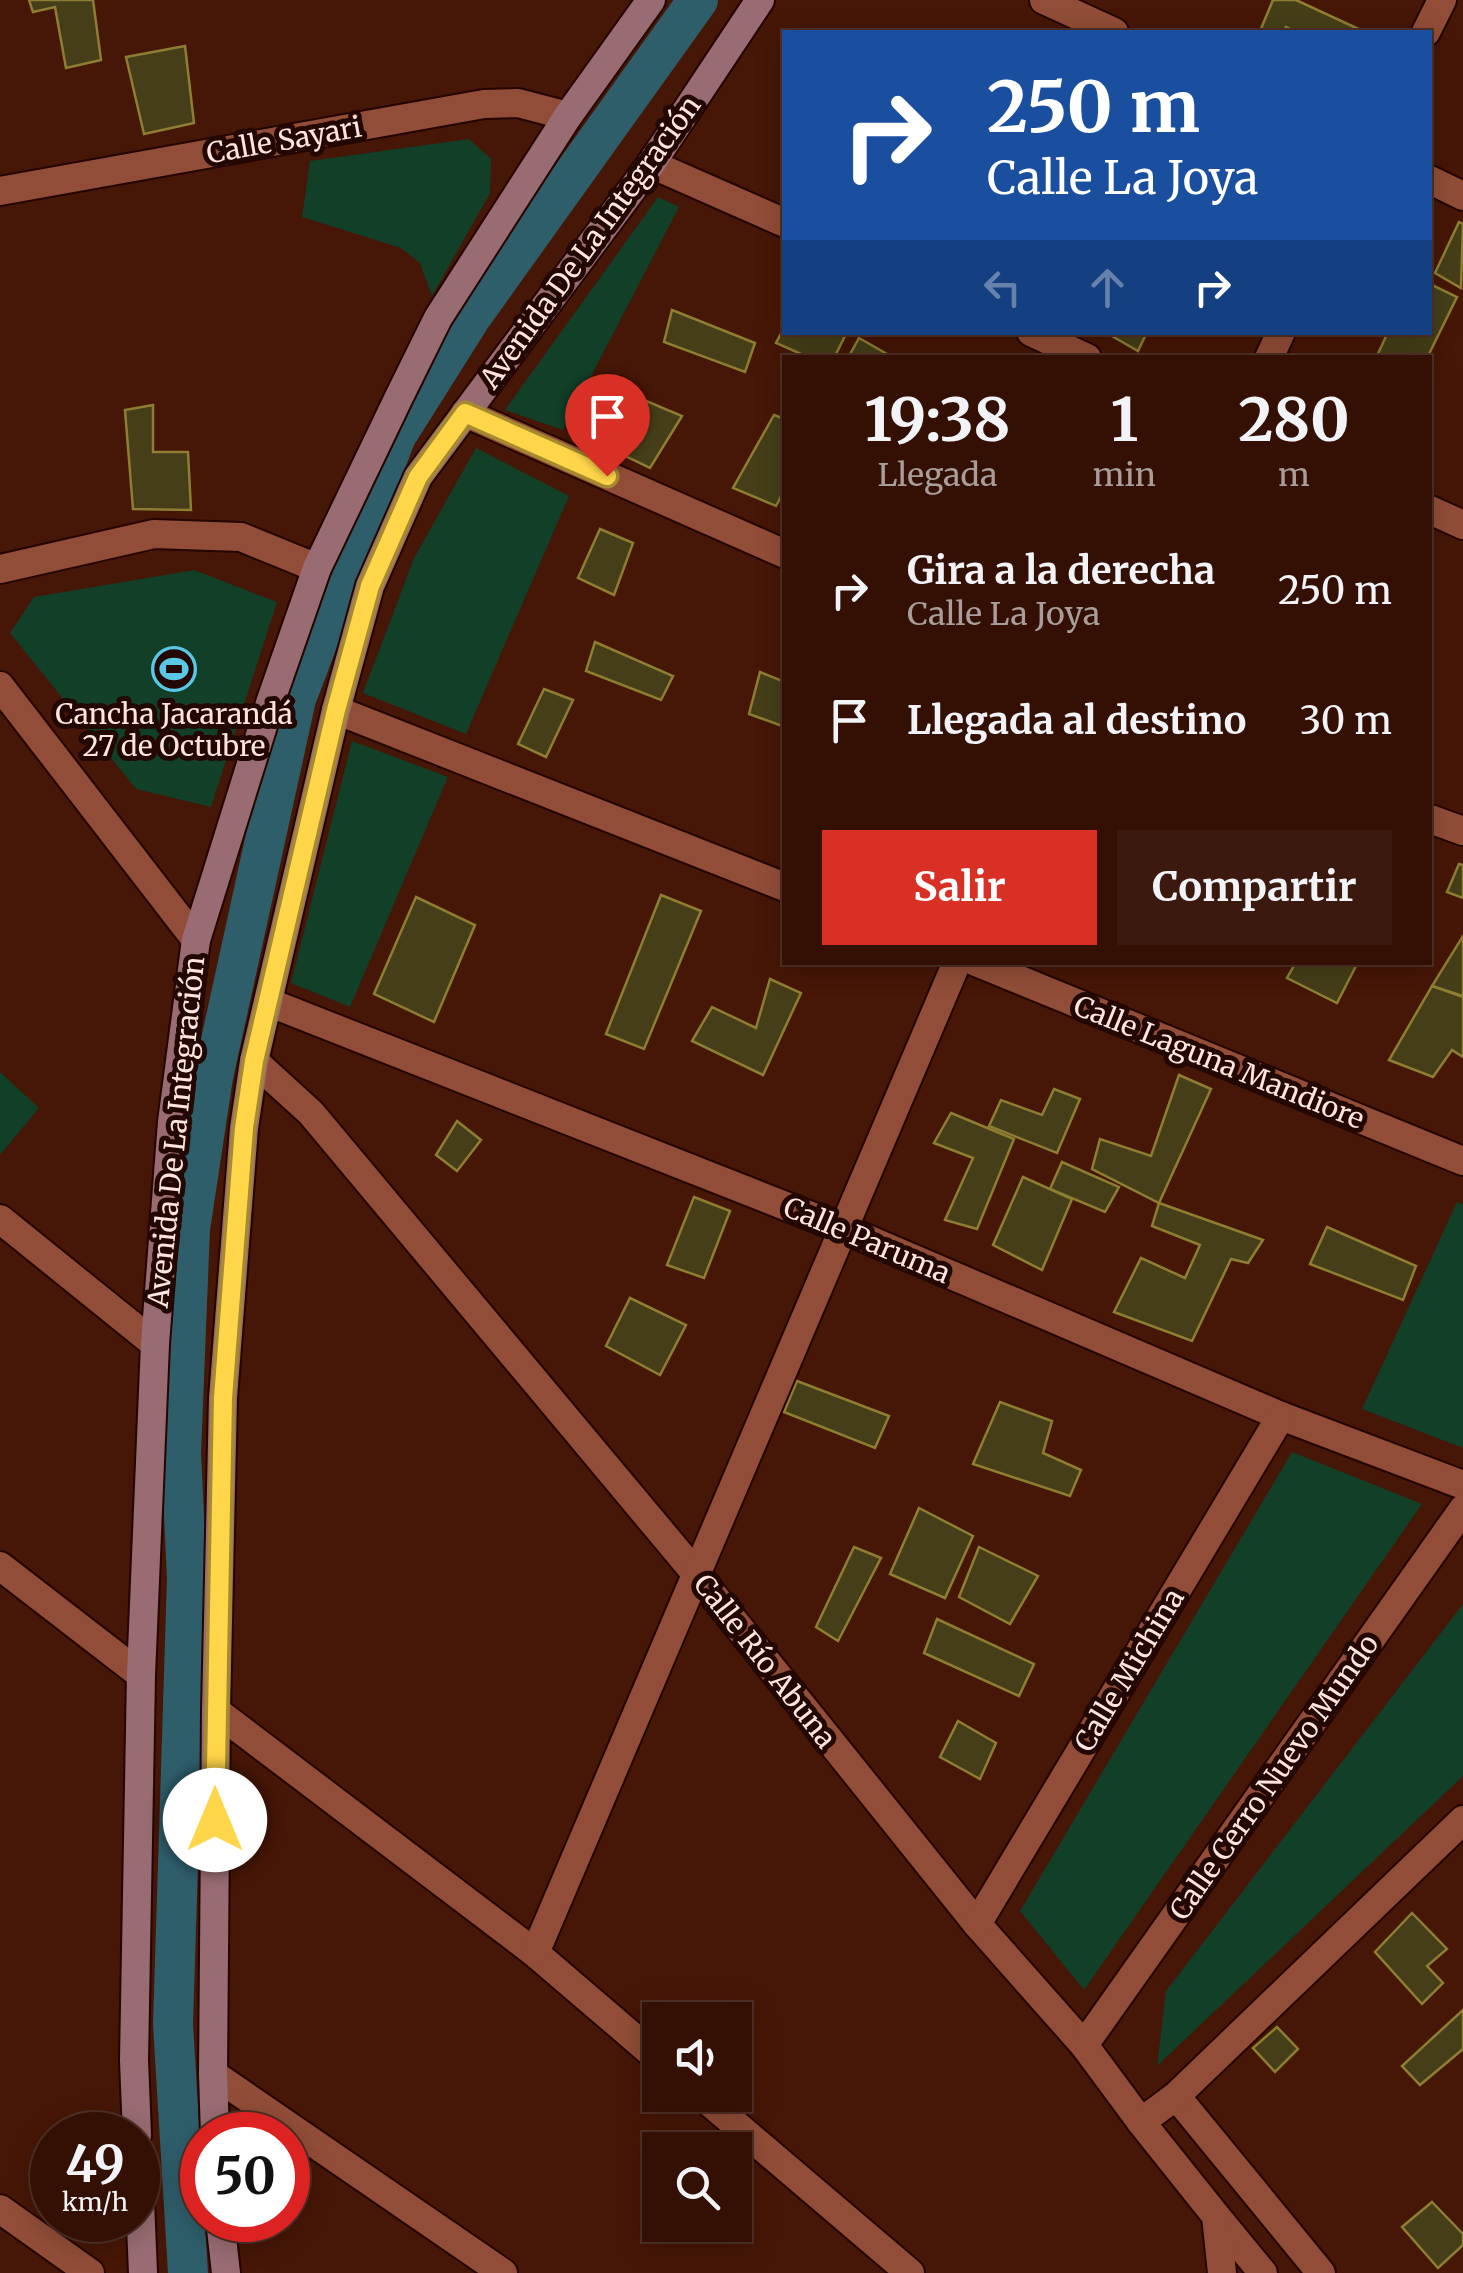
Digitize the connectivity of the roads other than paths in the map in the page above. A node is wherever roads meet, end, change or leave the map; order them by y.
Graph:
1 (650, 0) edge
2 (760, 0) edge
3 (1044, 0) edge
4 (1442, 0) edge
5 (1110, 30) edge
6 (1427, 30) edge
7 (568, 116) junction
8 (651, 164) junction
9 (1432, 181) edge
10 (0, 191) edge
11 (1463, 196) edge
12 (782, 222) edge
13 (1037, 335) edge
14 (1080, 355) edge
15 (465, 413) junction
16 (1432, 511) edge
17 (1463, 525) edge
18 (782, 553) edge
19 (317, 568) junction
20 (0, 569) edge
21 (0, 686) edge
22 (336, 710) junction
23 (1432, 820) edge
24 (1463, 832) edge
25 (782, 886) edge
26 (196, 940) junction
27 (957, 965) edge
28 (983, 965) edge
29 (268, 1002) junction
30 (254, 1061) junction
31 (1463, 1161) edge
32 (0, 1219) edge
33 (844, 1229) junction
34 (155, 1344) junction
35 (1281, 1416) junction
36 (1463, 1485) edge
37 (1463, 1509) edge
38 (0, 1566) edge
39 (697, 1575) junction
40 (141, 1675) junction
41 (216, 1711) junction
42 (1463, 1820) edge
43 (977, 1924) junction
44 (535, 1953) junction
45 (642, 2045) edge
46 (1084, 2045) junction
47 (213, 2074) junction
48 (1176, 2096) junction
49 (136, 2112) edge
50 (214, 2112) edge
51 (721, 2112) edge
52 (1141, 2122) junction
53 (1, 2213) edge
54 (1216, 2216) junction
55 (141, 2242) edge
56 (222, 2242) edge
57 (90, 2273) edge
58 (142, 2273) edge
59 (226, 2273) edge
60 (503, 2273) edge
61 (910, 2273) edge
62 (1222, 2273) edge
63 (1263, 2273) edge
64 (1321, 2273) edge

1 - 7 main road, Avenida De La Integración
2 - 8 main road, Avenida De La Integración
3 - 5 street
4 - 6 street
7 - 10 street, Calle Sayari
7 - 19 main road, Avenida De La Integración
8 - 12 street
8 - 15 main road, Avenida De La Integración
9 - 11 street
13 - 14 street
15 - 18 street
15 - 22 main road, Avenida De La Integración
16 - 17 street
19 - 20 street
19 - 26 main road, Avenida De La Integración
21 - 26 street
22 - 25 street
22 - 29 main road, Avenida De La Integración
23 - 24 street
26 - 34 main road, Avenida De La Integración
27 - 33 street
28 - 31 street, Calle Laguna Mandiore
29 - 30 main road, Avenida De La Integración
29 - 33 street, Calle Paruma
30 - 39 street, Calle Río Abuna
30 - 41 main road, Avenida De La Integración
32 - 34 street
33 - 35 street, Calle Paruma
33 - 39 street
34 - 40 main road, Avenida De La Integración
35 - 36 street, Calle Paruma
35 - 43 street, Calle Michina
37 - 46 street, Calle Cerro Nuevo Mundo
38 - 40 street
39 - 43 street, Calle Río Abuna
39 - 44 street
40 - 49 main road, Avenida De La Integración
41 - 44 street
41 - 47 main road, Avenida De La Integración
42 - 48 street
43 - 46 street, Calle Río Abuna
44 - 45 street
46 - 52 street, Calle Río Abuna
47 - 50 main road, Avenida De La Integración
47 - 60 street
48 - 52 street
48 - 64 street
51 - 61 street
52 - 54 street, Calle Río Abuna
53 - 57 street
54 - 62 street
54 - 63 street, Calle Río Abuna
55 - 58 main road
56 - 59 main road

